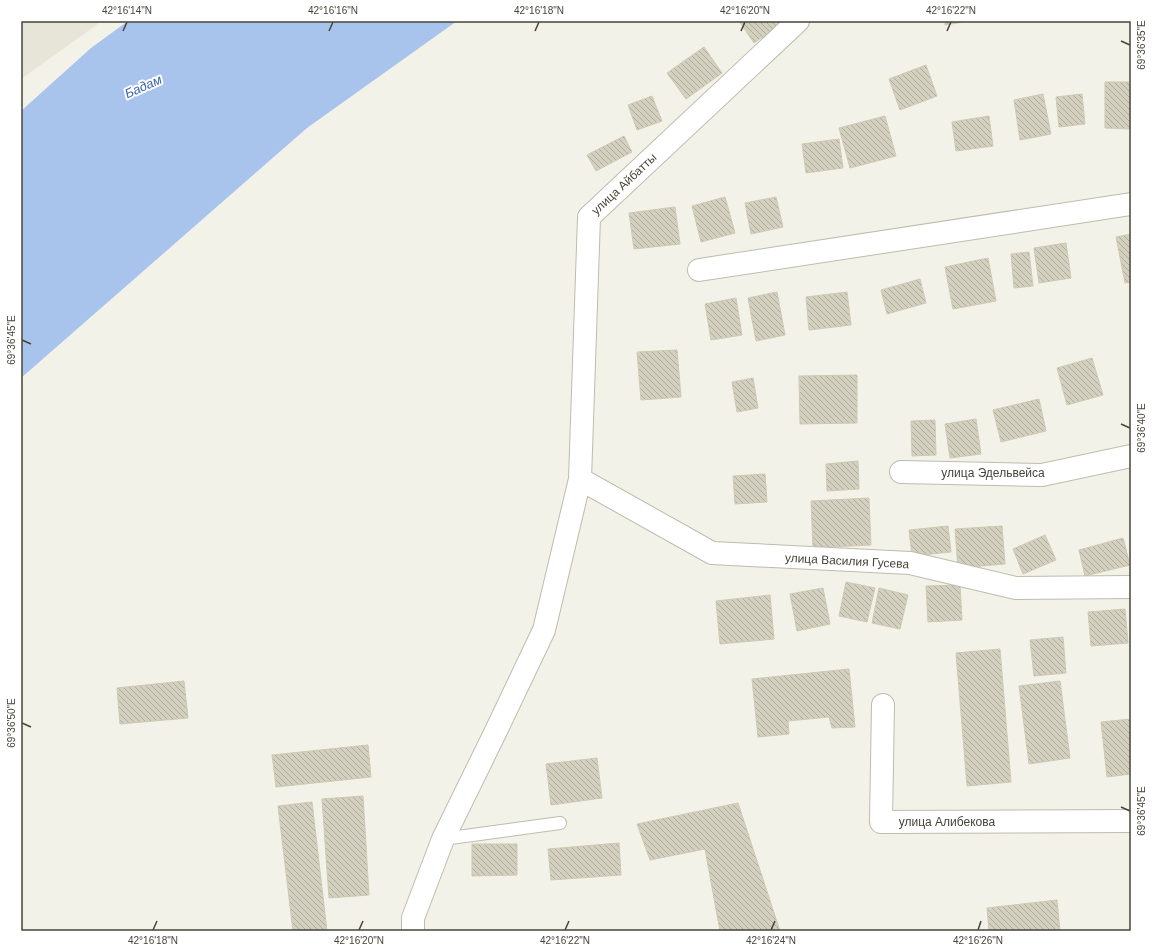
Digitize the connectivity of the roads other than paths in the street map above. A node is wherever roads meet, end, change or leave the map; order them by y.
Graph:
1 (798, 21) edge
2 (1131, 204) edge
3 (699, 270) dead end
4 (1131, 456) edge
5 (902, 472) dead end
6 (580, 479) junction
7 (1131, 587) edge
8 (883, 705) dead end
9 (1131, 821) edge
10 (560, 823) dead end
11 (443, 839) junction
12 (413, 931) edge

1 - 6 street, улица Айбатты
2 - 3 street
4 - 5 street, улица Эдельвейса
6 - 7 street, улица Василия Гусева
6 - 11 street, улица Айбатты
8 - 9 street, улица Алибекова
10 - 11 lane
11 - 12 street, улица Айбатты

